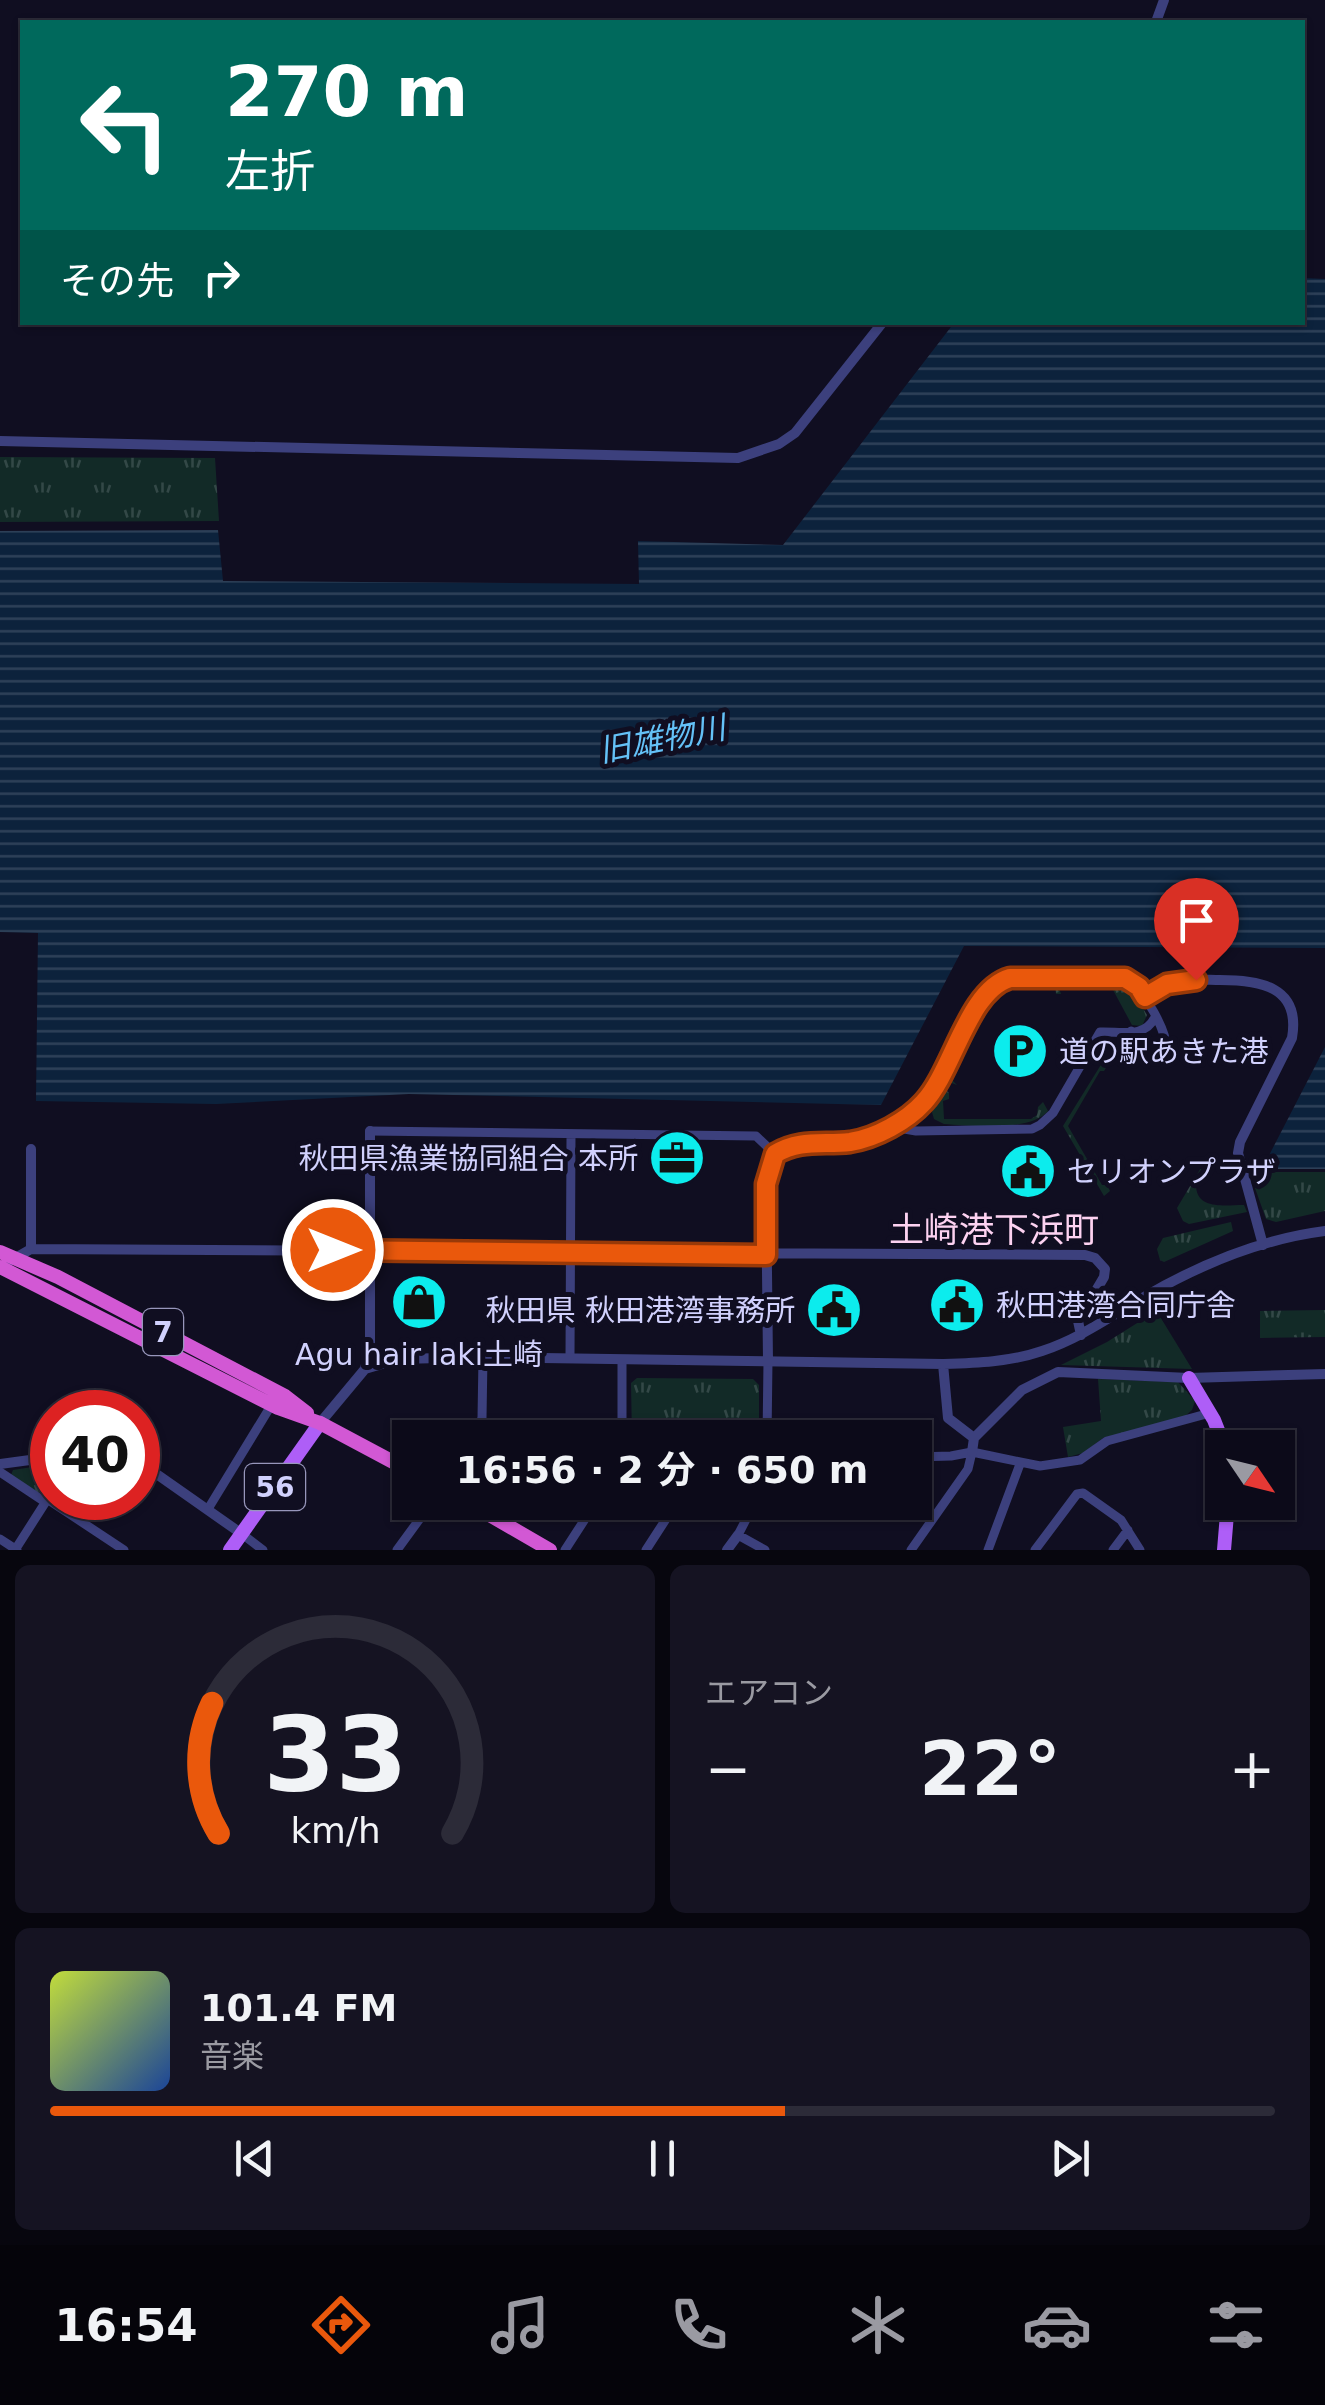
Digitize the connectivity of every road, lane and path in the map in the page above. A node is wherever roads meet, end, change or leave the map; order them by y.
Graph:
1 (881, 325) edge
2 (0, 441) edge
3 (1145, 997) junction
4 (1155, 1018) junction
5 (1131, 1032) junction
6 (893, 1126) junction
7 (370, 1131) joint
8 (571, 1134) junction
9 (31, 1149) dead end
10 (775, 1154) junction
11 (1325, 1231) edge
12 (1264, 1245) junction
13 (31, 1249) junction
14 (370, 1250) junction
15 (568, 1254) junction
16 (766, 1255) junction
17 (4, 1261) edge
18 (1081, 1335) junction
19 (483, 1356) junction
20 (570, 1358) junction
21 (622, 1360) junction
22 (768, 1362) junction
23 (943, 1364) junction
24 (365, 1369) junction
25 (1325, 1374) edge
26 (1189, 1378) junction
27 (272, 1404) junction
28 (1210, 1413) junction
29 (481, 1420) edge
30 (622, 1420) edge
31 (767, 1420) edge
32 (320, 1423) junction
33 (1217, 1430) edge
34 (974, 1438) junction
35 (972, 1452) junction
36 (932, 1456) edge
37 (30, 1460) edge
38 (392, 1461) edge
39 (0, 1464) edge
40 (1020, 1464) junction
41 (0, 1472) edge
42 (160, 1475) edge
43 (30, 1488) edge
44 (208, 1509) junction
45 (35, 1520) edge
46 (81, 1520) edge
47 (419, 1520) edge
48 (498, 1520) edge
49 (584, 1520) edge
50 (665, 1520) edge
51 (747, 1520) edge
52 (1226, 1520) edge
53 (1128, 1530) junction
54 (242, 1534) junction
55 (738, 1535) junction
56 (0, 1539) edge
57 (989, 1546) edge
58 (16, 1550) edge
59 (124, 1550) edge
60 (230, 1550) edge
61 (263, 1550) edge
62 (397, 1550) edge
63 (550, 1550) edge
64 (565, 1550) edge
65 (646, 1550) edge
66 (727, 1550) edge
67 (765, 1550) edge
68 (911, 1550) edge
69 (1001, 1550) edge
70 (1034, 1550) edge
71 (1113, 1550) edge
72 (1140, 1550) edge
73 (1224, 1550) edge

1 - 2 street
3 - 4 street
3 - 6 street
3 - 12 street
4 - 5 street
4 - 5 street
5 - 6 street
6 - 10 street
7 - 8 street
7 - 14 street
8 - 10 street
8 - 15 street
9 - 13 street
10 - 16 street
11 - 12 street
12 - 18 street
13 - 14 street
13 - 17 street
14 - 15 street
14 - 24 street
15 - 16 street
15 - 20 street
16 - 18 street
16 - 22 street
17 - 27 highway, 7
17 - 32 highway, 7
18 - 23 street
19 - 20 street
19 - 24 street
19 - 29 street
20 - 21 street
21 - 22 street
21 - 30 street
22 - 23 street
22 - 31 street
23 - 34 street
24 - 32 street
25 - 26 street
26 - 28 main road
26 - 34 street
27 - 32 highway, 7
27 - 44 street
28 - 33 main road
28 - 40 street
32 - 38 highway, 7
32 - 54 main road, 56
34 - 35 street
35 - 36 street
35 - 40 street
35 - 68 street
37 - 39 street
40 - 57 street
41 - 43 street
42 - 44 street
44 - 54 street
45 - 58 street
46 - 59 street
47 - 62 street
48 - 63 highway
49 - 64 street
50 - 65 street
51 - 55 street
52 - 73 main road
53 - 70 street
53 - 71 street
53 - 72 street
54 - 60 main road, 56
54 - 61 street
55 - 66 street
55 - 67 street
56 - 58 street
57 - 69 street

